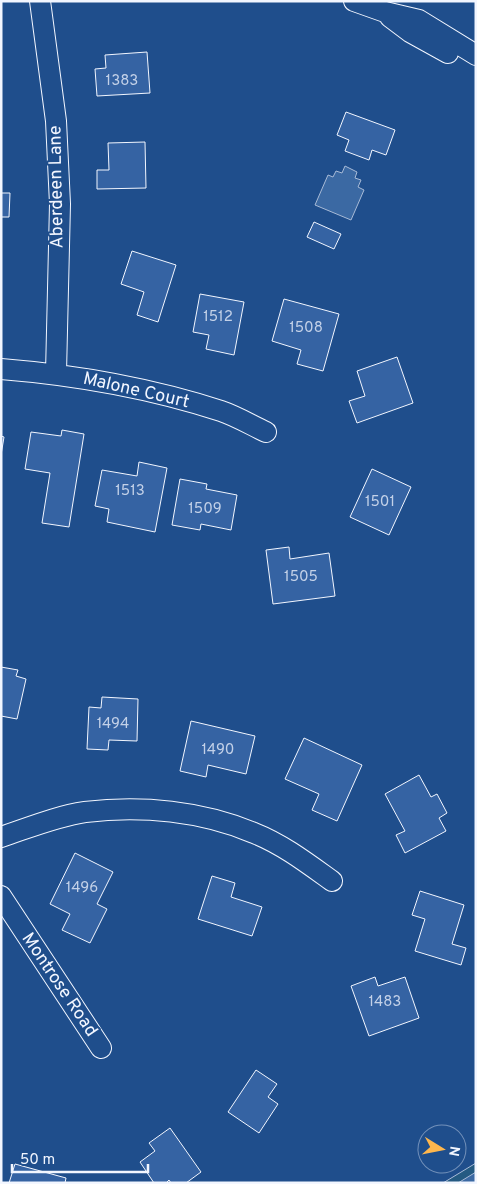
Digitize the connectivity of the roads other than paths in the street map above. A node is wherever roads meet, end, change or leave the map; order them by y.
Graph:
1 (40, 1) edge
2 (354, 1) edge
3 (387, 7) edge
4 (476, 55) edge
5 (476, 68) edge
6 (1, 369) edge
7 (56, 373) junction
8 (266, 432) dead end
9 (1, 837) edge
10 (332, 881) dead end
11 (1, 896) edge
12 (101, 1048) dead end

1 - 7 street, Aberdeen Lane
2 - 3 street
3 - 4 street
3 - 5 street
6 - 7 street, Malone Court
7 - 8 street, Malone Court
9 - 10 street
11 - 12 street, Montrose Road

